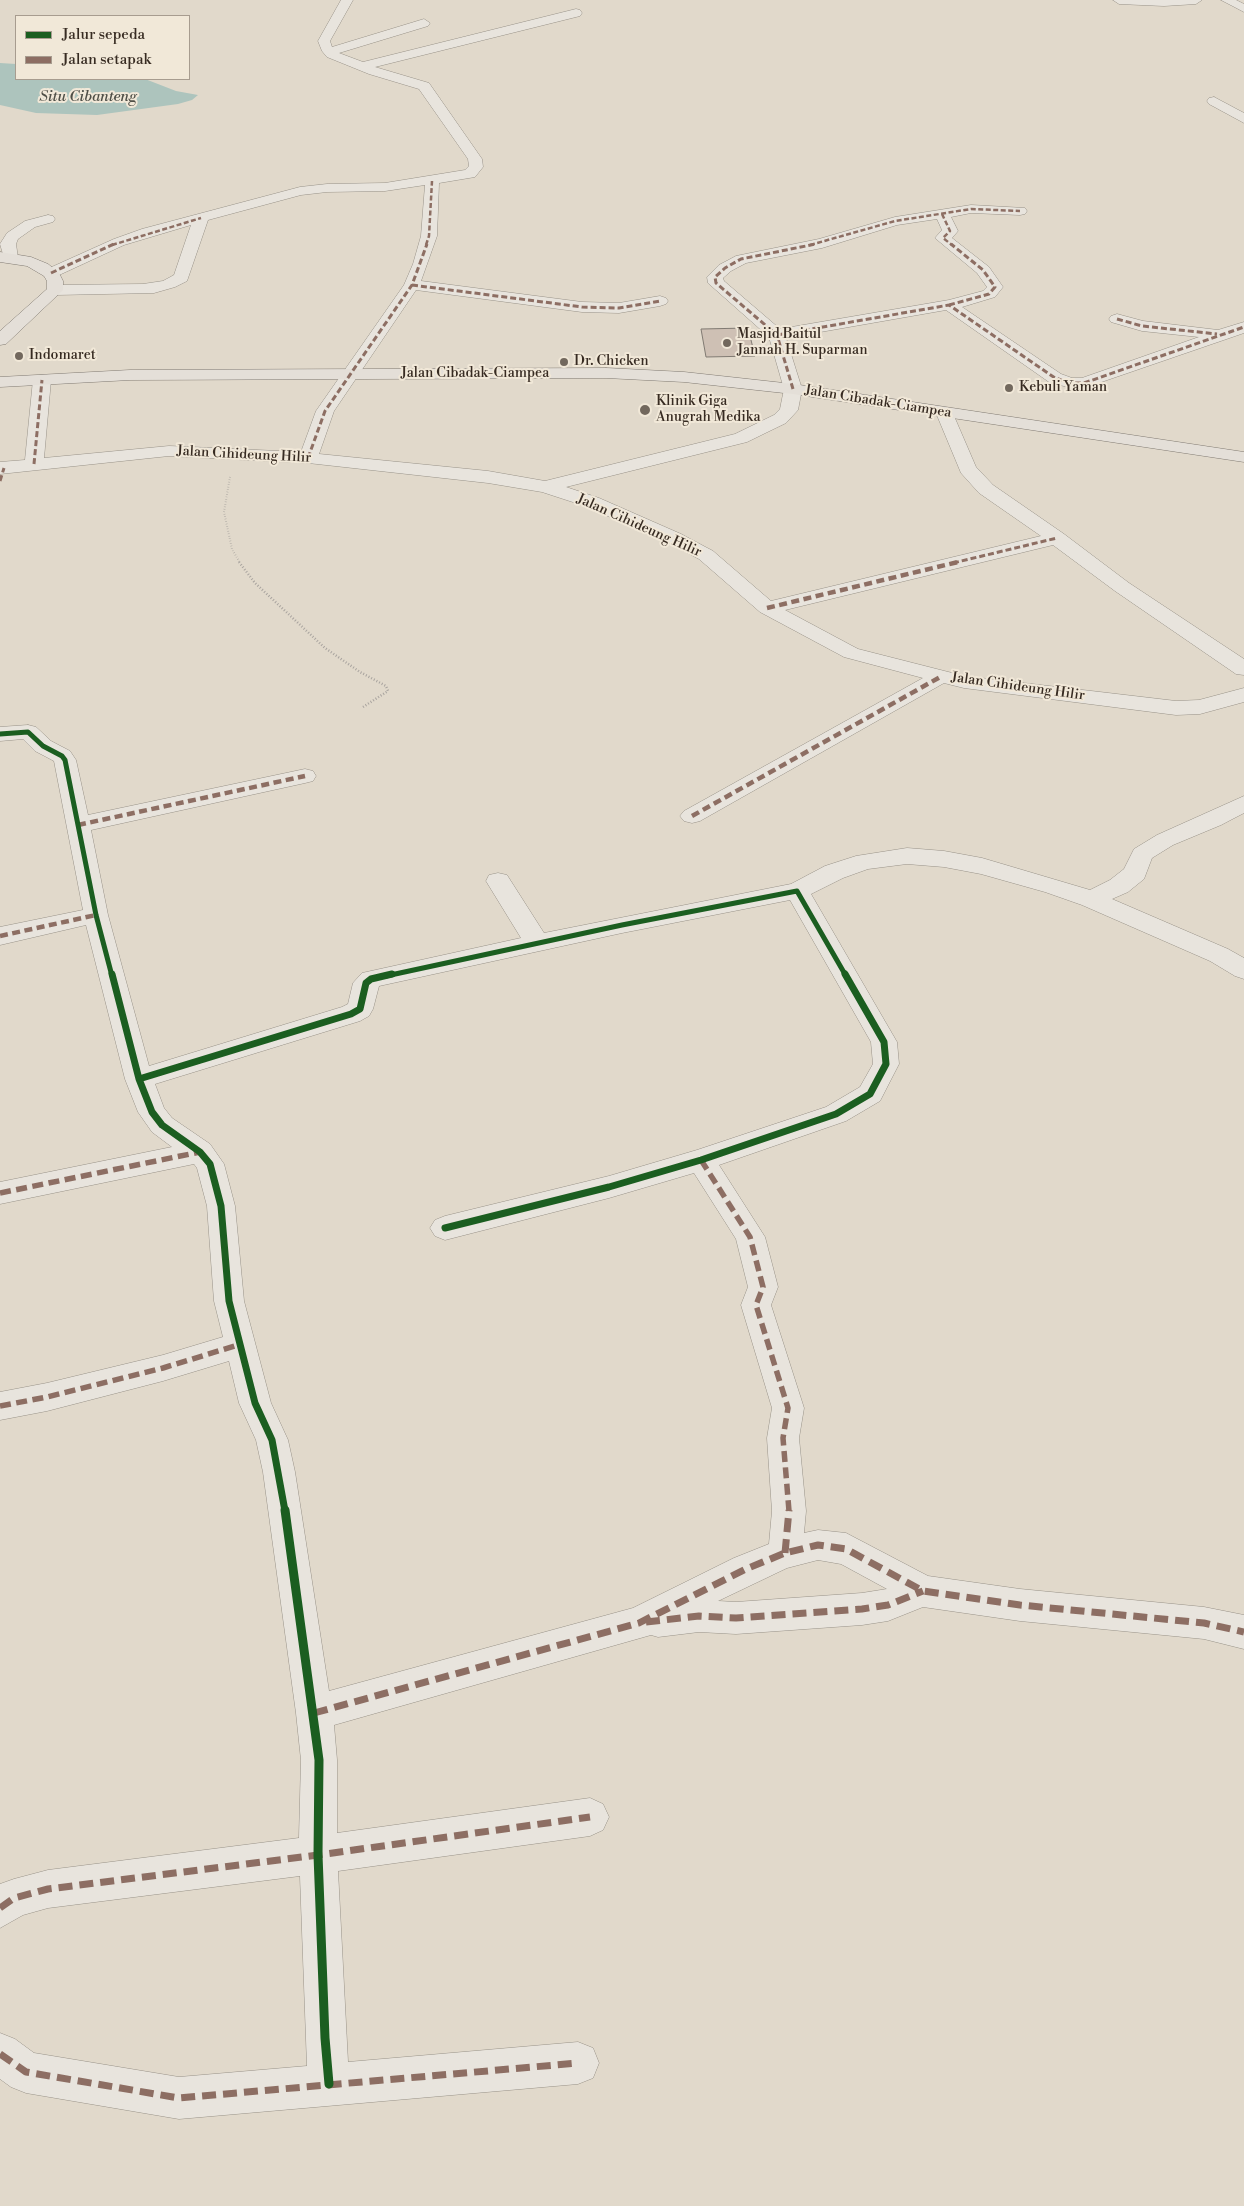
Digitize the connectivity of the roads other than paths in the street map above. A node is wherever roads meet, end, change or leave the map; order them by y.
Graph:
1 (347, 0) edge
2 (1119, 0) edge
3 (1196, 0) edge
4 (1226, 0) edge
5 (1244, 8) edge
6 (576, 13) dead end
7 (424, 23) dead end
8 (329, 52) junction
9 (364, 66) junction
10 (1214, 101) dead end
11 (1244, 119) edge
12 (432, 181) junction
13 (1020, 212) dead end
14 (942, 214) junction
15 (201, 218) junction
16 (48, 219) dead end
17 (5, 258) edge
18 (51, 273) junction
19 (412, 285) junction
20 (55, 290) junction
21 (660, 301) dead end
22 (949, 305) junction
23 (1116, 319) dead end
24 (1244, 326) edge
25 (1220, 334) junction
26 (777, 335) junction
27 (0, 340) edge
28 (350, 375) junction
29 (42, 380) junction
30 (0, 382) edge
31 (793, 389) junction
32 (944, 413) junction
33 (1244, 457) edge
34 (308, 458) junction
35 (34, 464) junction
36 (1, 472) edge
37 (545, 487) junction
38 (1057, 538) junction
39 (767, 608) junction
40 (1244, 669) edge
41 (942, 676) junction
42 (1244, 694) edge
43 (0, 734) edge
44 (305, 776) dead end
45 (1244, 803) edge
46 (692, 816) dead end
47 (78, 825) junction
48 (498, 881) dead end
49 (797, 891) junction
50 (1091, 899) junction
51 (96, 915) junction
52 (0, 936) edge
53 (537, 943) junction
54 (1244, 970) edge
55 (139, 1079) junction
56 (200, 1152) junction
57 (701, 1160) junction
58 (0, 1194) edge
59 (445, 1228) dead end
60 (240, 1344) junction
61 (0, 1406) edge
62 (784, 1553) junction
63 (923, 1591) junction
64 (639, 1623) junction
65 (1244, 1632) edge
66 (314, 1713) junction
67 (590, 1818) dead end
68 (318, 1855) junction
69 (0, 1908) edge
70 (0, 2054) edge
71 (578, 2063) dead end
72 (330, 2084) junction

1 - 8 street
2 - 3 street
4 - 5 street
6 - 9 street
7 - 8 street
8 - 9 street
9 - 12 street
10 - 11 street
12 - 15 street
12 - 19 street
13 - 14 street
14 - 22 street
14 - 26 street
15 - 18 street
15 - 20 street
16 - 17 street
17 - 18 main road
18 - 20 main road
19 - 21 street
19 - 28 street
20 - 27 main road
22 - 25 street
22 - 26 street
23 - 25 street
24 - 25 street
26 - 31 street
28 - 29 main road, Jalan Cibadak-Ciampea
28 - 31 main road, Jalan Cibadak-Ciampea
28 - 34 street
29 - 30 main road, Jalan Cibadak-Ciampea
29 - 35 street
31 - 32 main road, Jalan Cibadak-Ciampea
31 - 37 street
32 - 33 main road, Jalan Cibadak-Ciampea
32 - 38 street
34 - 35 street, Jalan Cihideung Hilir
34 - 37 street, Jalan Cihideung Hilir
35 - 36 street, Jalan Cihideung Hilir
37 - 39 street, Jalan Cihideung Hilir
38 - 39 street
38 - 40 street
39 - 41 street, Jalan Cihideung Hilir
41 - 42 street, Jalan Cihideung Hilir
41 - 46 street
43 - 47 street
44 - 47 street
45 - 50 street
47 - 51 street
48 - 53 street
49 - 50 street
49 - 53 street
49 - 57 street
50 - 54 street
51 - 52 street
51 - 55 street
53 - 55 street
55 - 56 street
56 - 58 street
56 - 60 street
57 - 59 street
57 - 62 street
60 - 61 street
60 - 66 street
62 - 63 street
62 - 64 street
63 - 64 street
63 - 65 street
64 - 66 street
66 - 68 street
67 - 68 street
68 - 69 street
68 - 72 street
70 - 72 street
71 - 72 street

